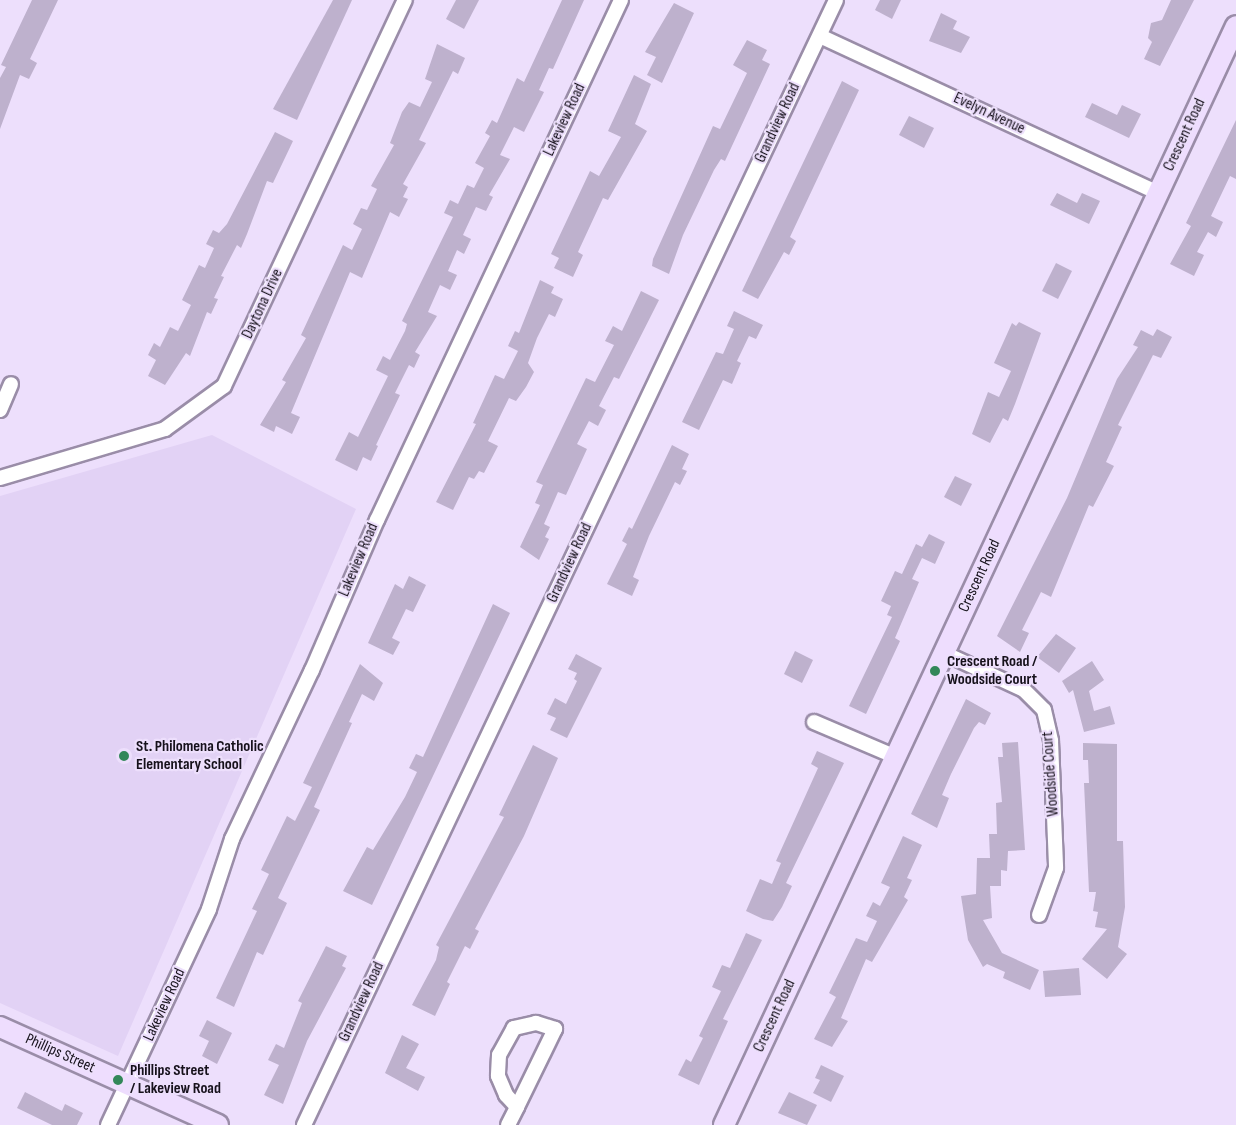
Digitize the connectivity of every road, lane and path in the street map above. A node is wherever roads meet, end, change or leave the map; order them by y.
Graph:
1 (405, 0) edge
2 (621, 0) edge
3 (836, 0) edge
4 (1236, 26) edge
5 (819, 36) junction
6 (1159, 193) junction
7 (10, 384) dead end
8 (0, 410) edge
9 (0, 478) edge
10 (944, 654) junction
11 (814, 722) dead end
12 (896, 757) junction
13 (1039, 915) dead end
14 (0, 1027) edge
15 (128, 1085) junction
16 (517, 1107) junction
17 (108, 1125) edge
18 (218, 1125) edge
19 (304, 1125) edge
20 (508, 1125) edge
21 (724, 1125) edge

1 - 9 street, Daytona Drive
2 - 15 street, Lakeview Road
3 - 5 street, Grandview Road
4 - 6 street, Crescent Road
5 - 6 street, Evelyn Avenue
5 - 19 street, Grandview Road
6 - 10 street, Crescent Road
7 - 8 street
10 - 12 street, Crescent Road
10 - 13 street, Woodside Court
11 - 12 street
12 - 21 street, Crescent Road
14 - 15 street, Phillips Street
15 - 17 street, Lakeview Road
15 - 18 street, Phillips Street
16 - 16 street
16 - 20 street

